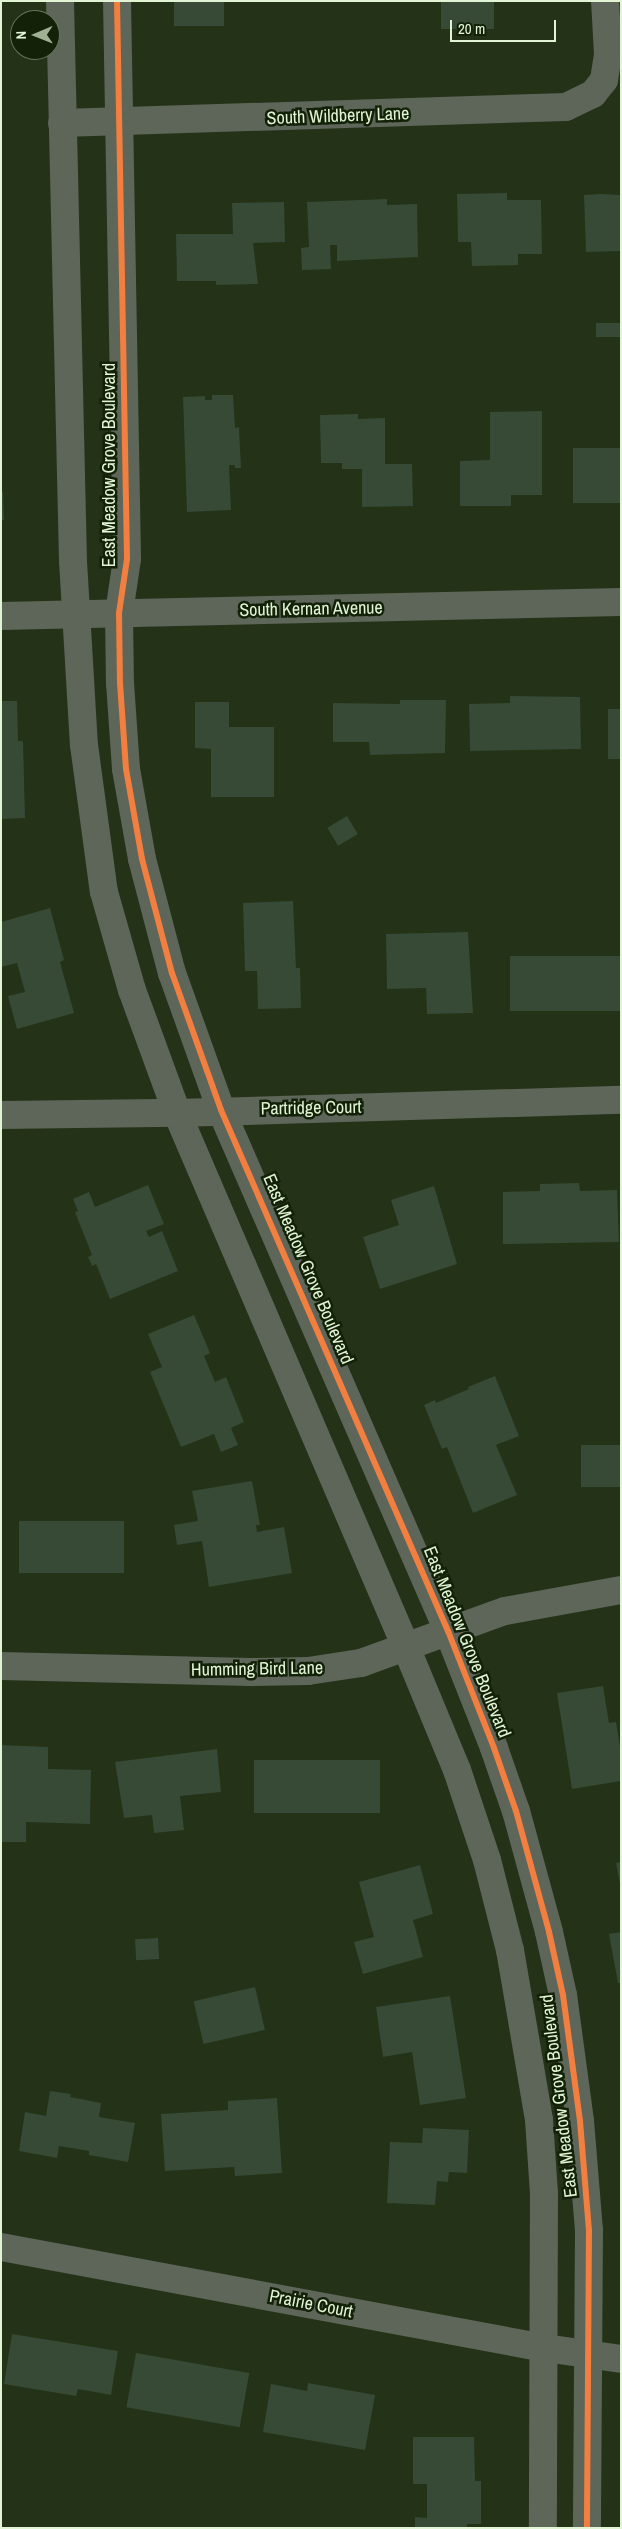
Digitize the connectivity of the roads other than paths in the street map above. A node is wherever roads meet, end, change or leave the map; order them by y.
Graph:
1 (60, 1) edge
2 (117, 1) edge
3 (605, 1) edge
4 (120, 122) junction
5 (62, 123) junction
6 (621, 602) edge
7 (119, 613) junction
8 (77, 614) junction
9 (1, 616) edge
10 (621, 1100) edge
11 (221, 1110) junction
12 (177, 1113) junction
13 (1, 1115) edge
14 (621, 1590) edge
15 (448, 1631) junction
16 (406, 1647) junction
17 (1, 1666) edge
18 (1, 2247) edge
19 (545, 2348) junction
20 (588, 2353) junction
21 (621, 2359) edge
22 (543, 2528) edge
23 (587, 2528) edge

1 - 5 street, East Meadow Grove Boulevard
2 - 4 street, East Meadow Grove Boulevard
3 - 4 street, South Wildberry Lane
4 - 5 street, South Wildberry Lane
4 - 7 street, East Meadow Grove Boulevard
5 - 8 street, East Meadow Grove Boulevard
6 - 7 street, South Kernan Avenue
7 - 8 street, South Kernan Avenue
7 - 11 street, East Meadow Grove Boulevard
8 - 9 street, South Kernan Avenue
8 - 12 street, East Meadow Grove Boulevard
10 - 11 street, Partridge Court
11 - 12 street, Partridge Court
11 - 15 street, East Meadow Grove Boulevard
12 - 13 street, Partridge Court
12 - 16 street, East Meadow Grove Boulevard
14 - 15 street, Humming Bird Lane
15 - 16 street, Humming Bird Lane
15 - 20 street, East Meadow Grove Boulevard
16 - 17 street, Humming Bird Lane
16 - 19 street, East Meadow Grove Boulevard
18 - 19 street, Prairie Court
19 - 20 street, Prairie Court
19 - 22 street, East Meadow Grove Boulevard
20 - 21 street, Prairie Court
20 - 23 street, East Meadow Grove Boulevard

